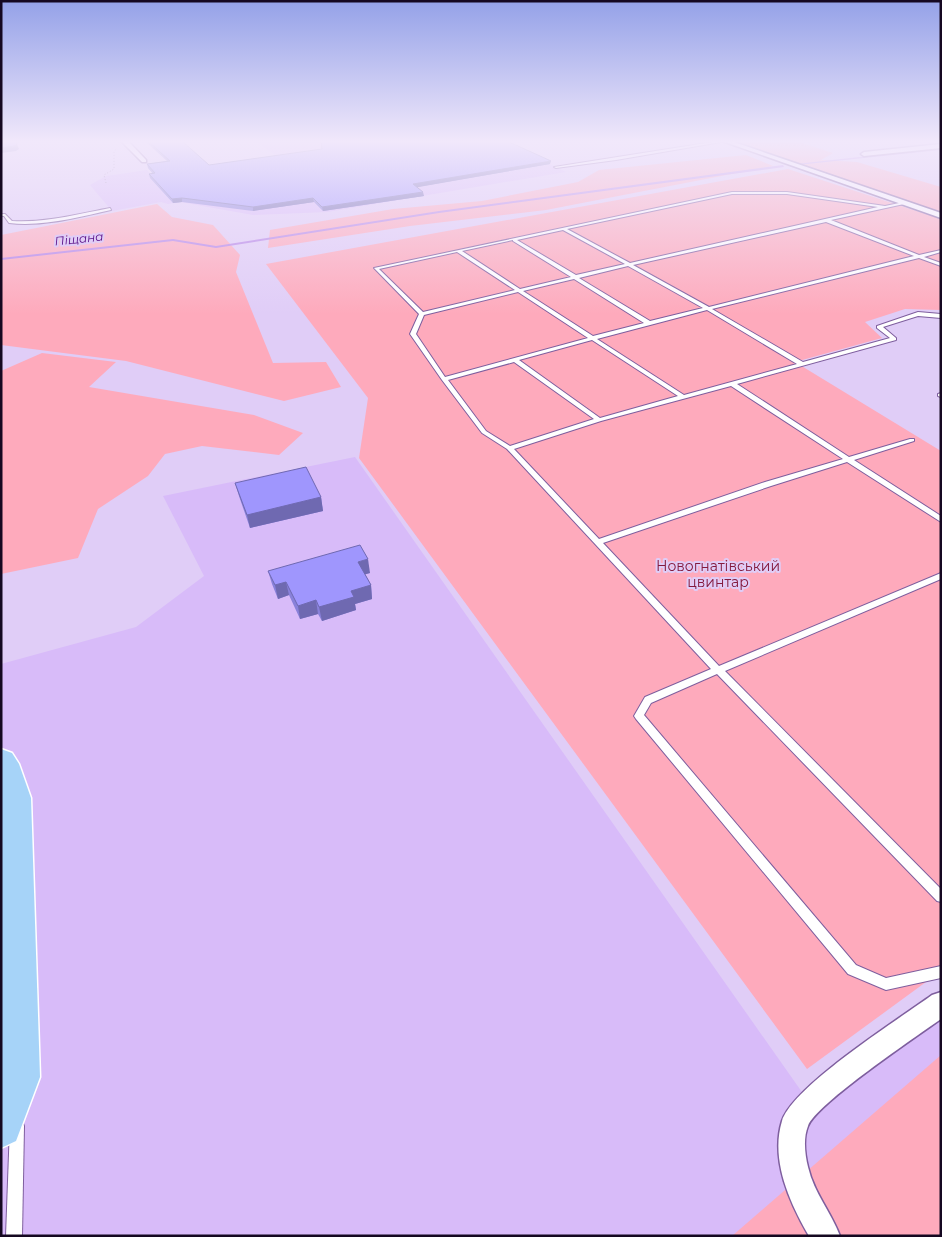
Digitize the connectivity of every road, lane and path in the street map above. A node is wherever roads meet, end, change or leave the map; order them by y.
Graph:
1 (705, 199) edge
2 (827, 199) edge
3 (891, 199) edge
4 (903, 203) junction
5 (884, 207) junction
6 (110, 209) dead end
7 (1, 215) edge
8 (941, 216) edge
9 (826, 220) junction
10 (564, 229) junction
11 (515, 240) junction
12 (458, 251) junction
13 (941, 251) edge
14 (918, 256) junction
15 (630, 264) junction
16 (941, 265) edge
17 (575, 277) junction
18 (520, 292) junction
19 (707, 308) junction
20 (422, 314) junction
21 (941, 316) edge
22 (649, 323) junction
23 (593, 338) junction
24 (514, 359) junction
25 (802, 364) junction
26 (444, 379) junction
27 (733, 384) junction
28 (683, 397) junction
29 (598, 420) junction
30 (912, 440) dead end
31 (509, 448) junction
32 (847, 459) junction
33 (941, 520) edge
34 (598, 542) junction
35 (941, 576) edge
36 (718, 670) junction
37 (1, 762) edge
38 (941, 897) edge
39 (941, 972) edge
40 (941, 1004) edge
41 (19, 1077) junction
42 (1, 1126) edge
43 (14, 1236) edge
44 (826, 1236) edge

1 - 10 lane
2 - 5 lane
3 - 4 street
4 - 5 lane
4 - 8 street
5 - 9 lane
6 - 7 lane
9 - 14 lane
9 - 15 lane
10 - 11 lane
10 - 15 lane
11 - 12 lane
11 - 17 lane
12 - 18 lane
12 - 20 lane
13 - 14 lane
14 - 16 lane
14 - 19 lane
15 - 17 lane
15 - 19 lane
17 - 18 lane
17 - 22 lane
18 - 20 lane
18 - 23 lane
19 - 22 lane
19 - 25 lane
20 - 26 lane
21 - 25 lane
22 - 23 lane
23 - 24 lane
23 - 28 lane
24 - 26 lane
24 - 29 lane
25 - 27 lane
26 - 31 lane
27 - 28 lane
27 - 32 lane
28 - 29 lane
29 - 31 lane
30 - 32 lane
31 - 34 lane
32 - 33 lane
32 - 34 lane
34 - 36 lane
35 - 36 lane
36 - 38 lane
36 - 39 lane
37 - 41 main road
40 - 44 street
41 - 42 main road
41 - 43 lane

